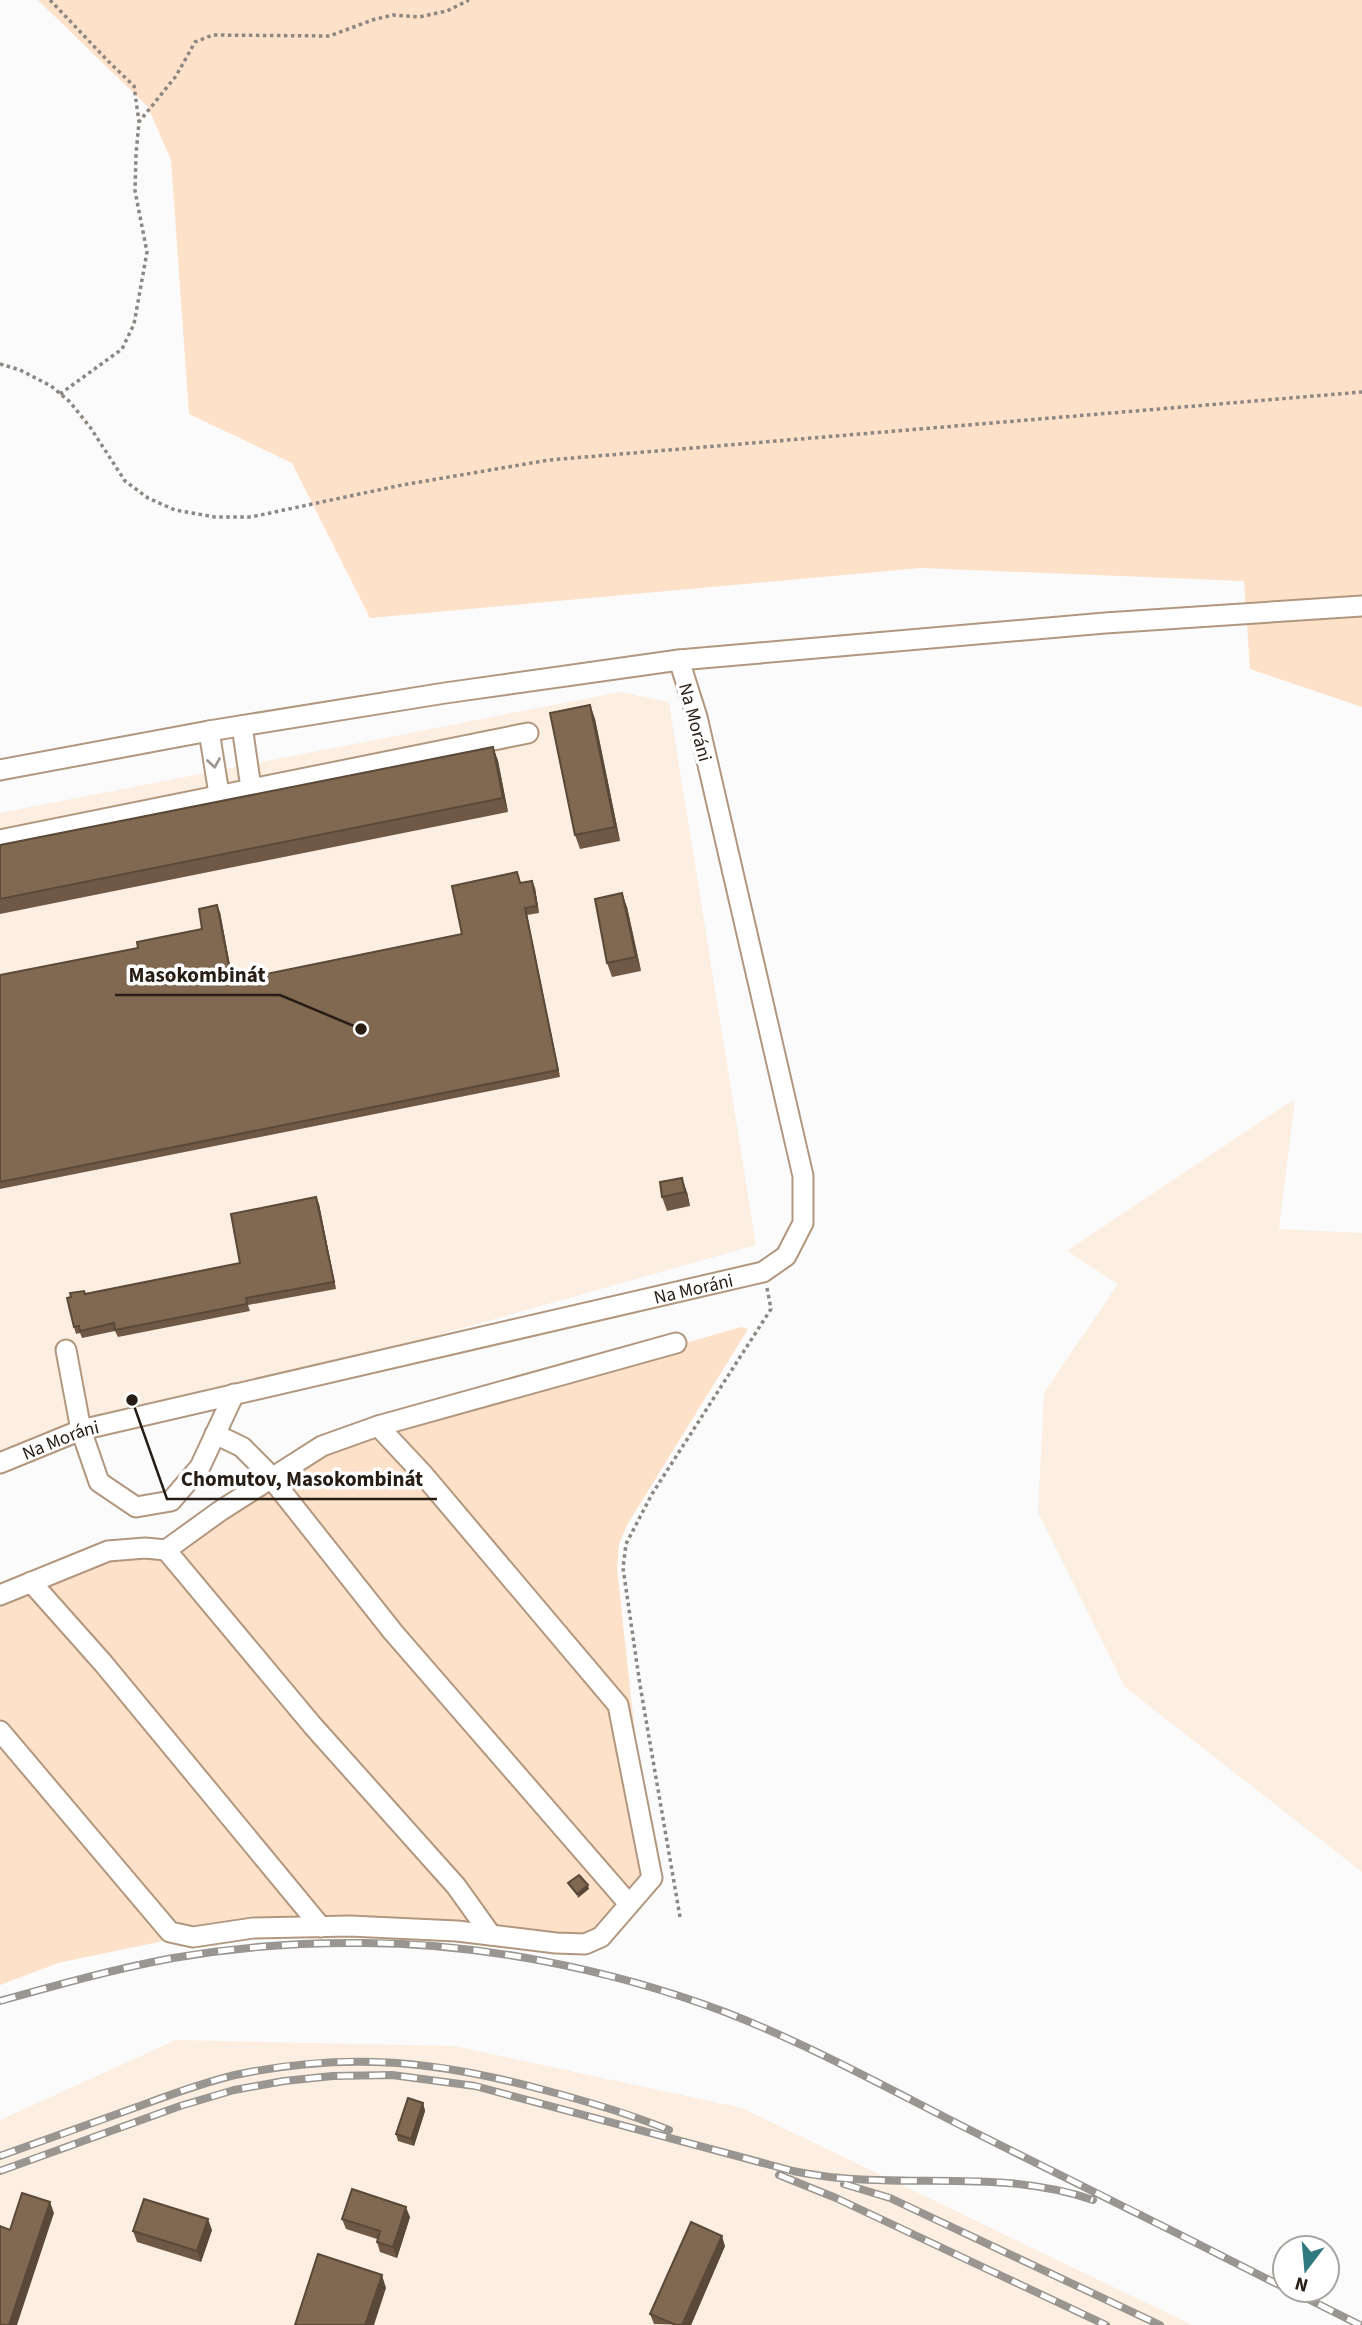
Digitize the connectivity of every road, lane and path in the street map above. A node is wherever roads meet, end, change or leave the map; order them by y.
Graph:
1 (50, 0) edge
2 (469, 0) edge
3 (139, 121) junction
4 (0, 364) edge
5 (1362, 392) edge
6 (60, 394) junction
7 (1362, 606) edge
8 (679, 660) junction
9 (242, 726) junction
10 (209, 731) junction
11 (528, 733) dead end
12 (0, 770) edge
13 (251, 788) junction
14 (219, 794) junction
15 (0, 841) edge
16 (763, 1272) junction
17 (676, 1343) dead end
18 (66, 1350) dead end
19 (234, 1394) junction
20 (378, 1426) junction
21 (81, 1430) junction
22 (215, 1434) junction
23 (0, 1463) edge
24 (271, 1479) junction
25 (166, 1550) junction
26 (31, 1582) junction
27 (0, 1595) edge
28 (0, 1731) edge
29 (629, 1905) junction
30 (680, 1917) dead end
31 (321, 1927) junction
32 (491, 1935) junction

1 - 3 path
2 - 3 path
3 - 6 path
4 - 6 path
5 - 6 path
7 - 8 street
8 - 9 street
8 - 16 street, Na Moráni
9 - 10 street
9 - 13 street
10 - 12 street
10 -> 14 street
11 - 13 street
13 - 14 street
14 - 15 street
16 - 19 street, Na Moráni
16 - 30 path
17 - 20 street
18 - 21 street
19 - 21 street, Na Moráni
19 - 22 street
20 - 24 street
20 - 29 street
21 - 22 street
21 - 23 street, Na Moráni
22 - 24 street
24 - 25 street
24 - 29 street
25 - 26 street
25 - 32 street
26 - 27 street
26 - 31 street
28 - 31 street
29 - 32 street
31 - 32 street

